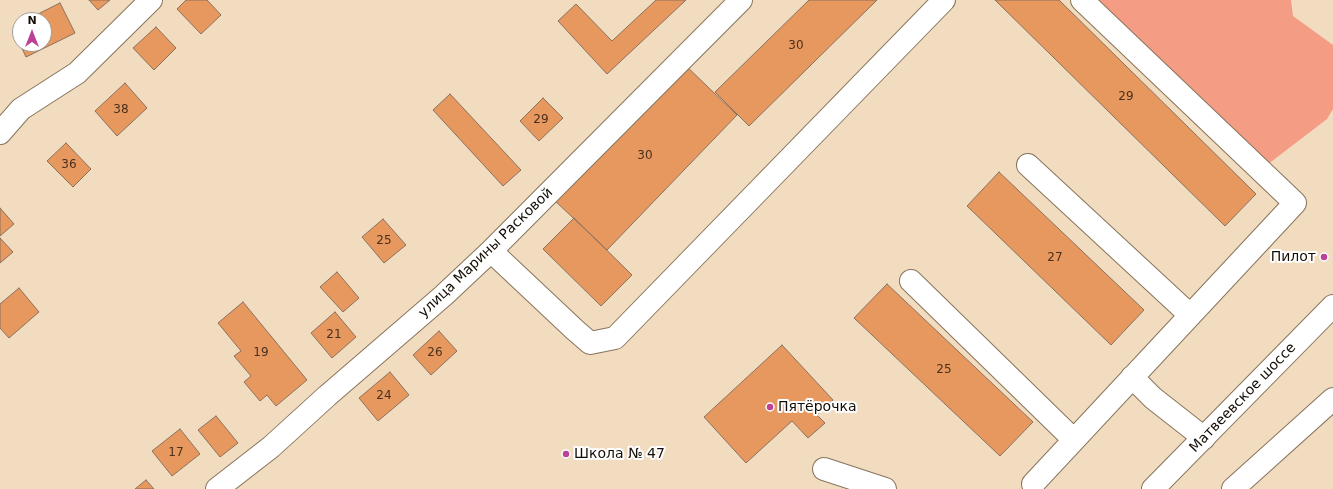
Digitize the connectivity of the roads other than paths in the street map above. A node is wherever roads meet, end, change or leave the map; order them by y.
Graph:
1 (151, 0) edge
2 (740, 0) edge
3 (944, 0) edge
4 (1082, 0) edge
5 (0, 133) edge
6 (1028, 165) dead end
7 (491, 250) junction
8 (911, 281) dead end
9 (1333, 306) edge
10 (1190, 315) junction
11 (1132, 377) junction
12 (1333, 399) edge
13 (1204, 438) junction
14 (1074, 440) junction
15 (824, 469) dead end
16 (1033, 484) dead end
17 (217, 489) edge
18 (885, 489) edge
19 (1153, 489) edge
20 (1234, 489) edge

1 - 5 street
2 - 7 street, улица Марины Расковой
3 - 7 street
4 - 10 street
6 - 10 street
7 - 17 street, улица Марины Расковой
8 - 14 street
9 - 13 street, Матвеевское шоссе
10 - 11 street
11 - 13 street
11 - 14 street
12 - 20 street
13 - 19 street, Матвеевское шоссе
14 - 16 street
15 - 18 street

